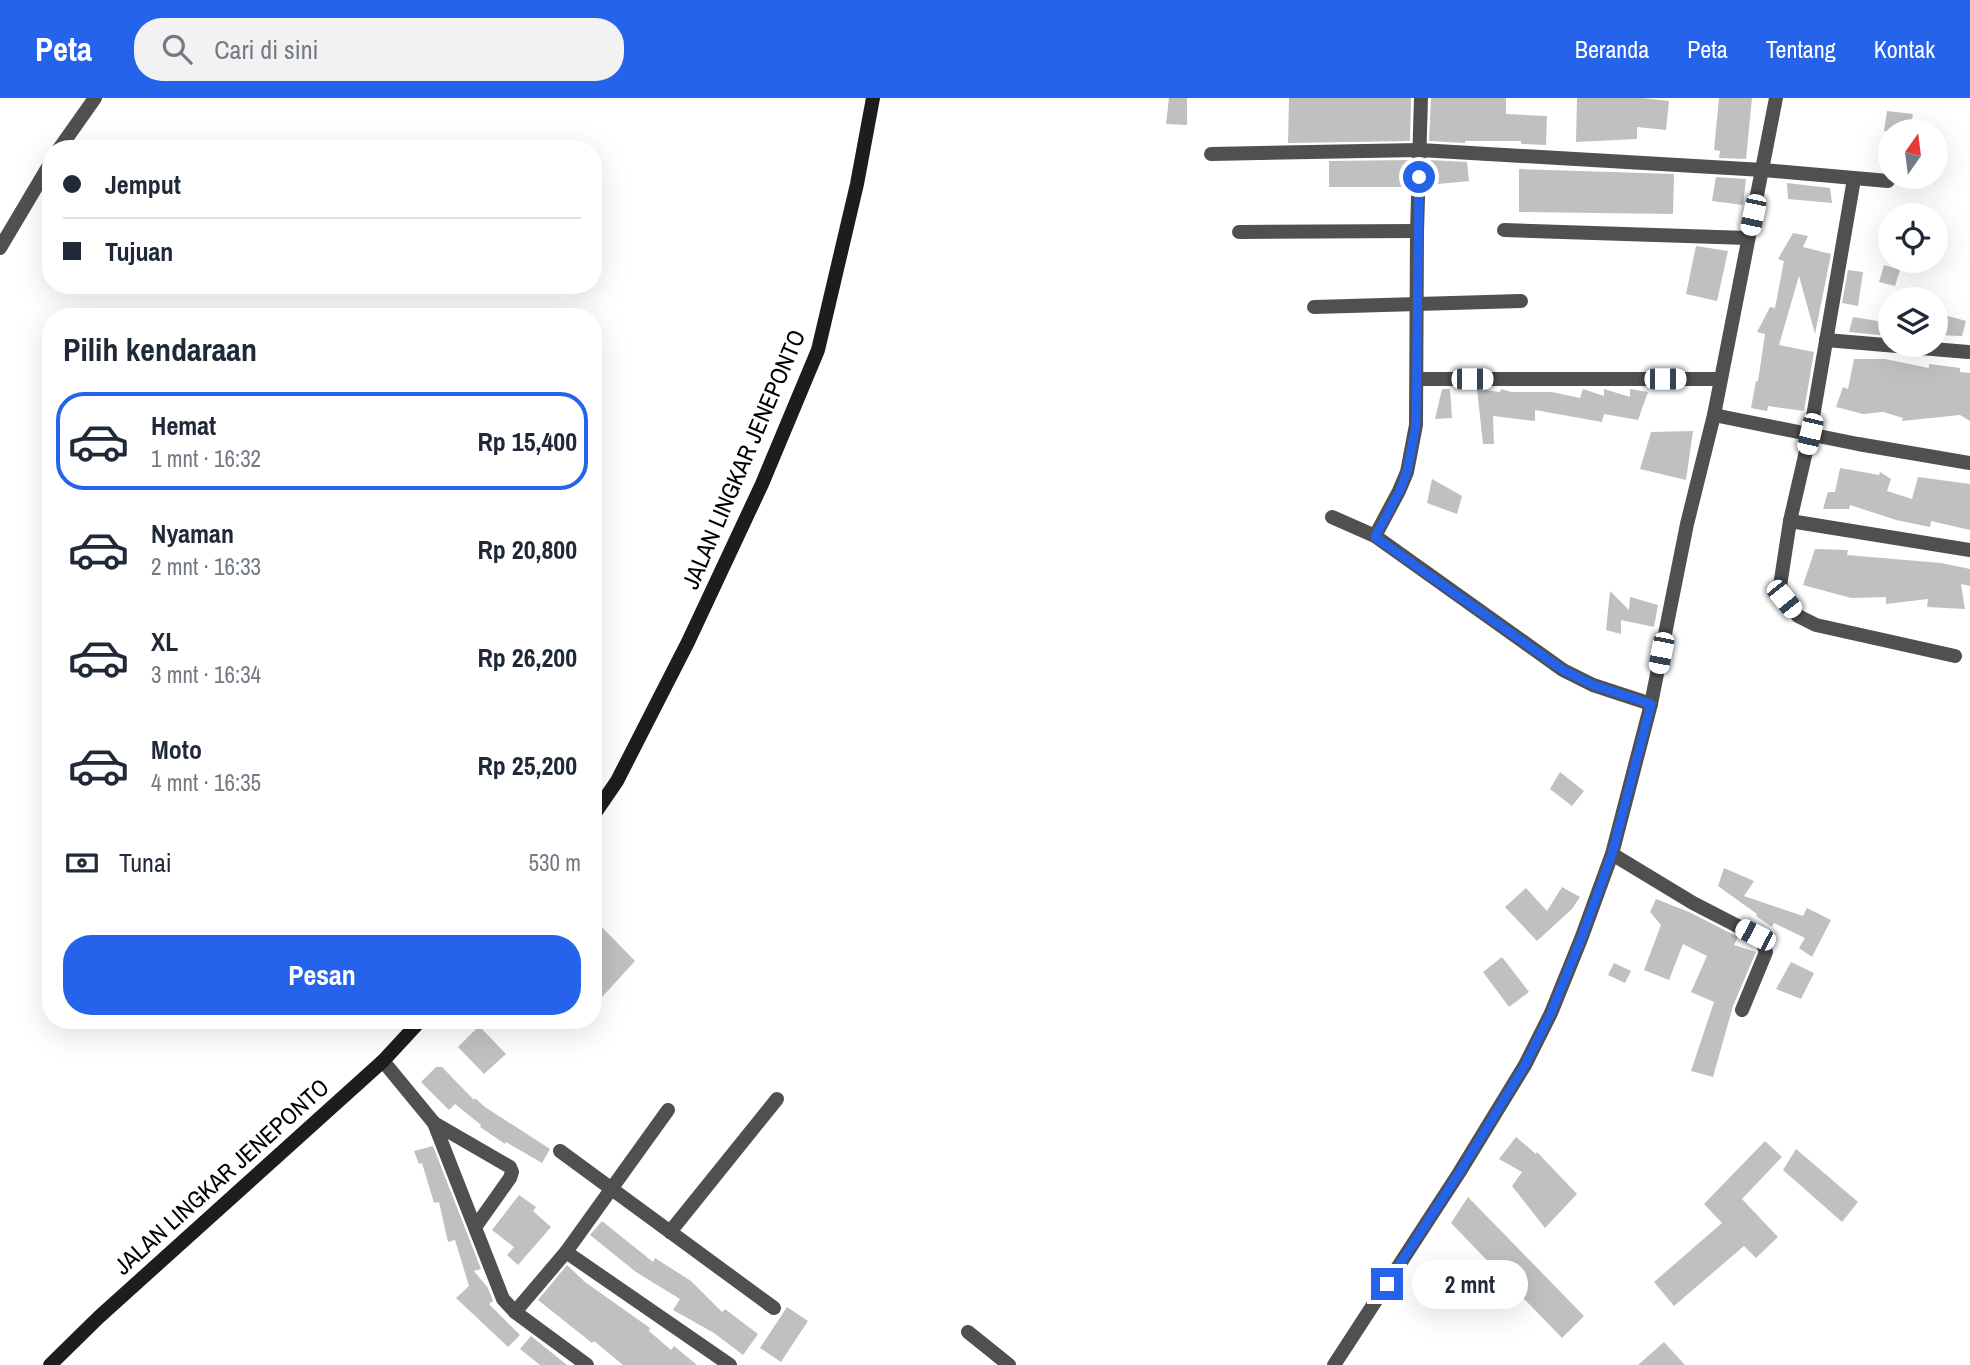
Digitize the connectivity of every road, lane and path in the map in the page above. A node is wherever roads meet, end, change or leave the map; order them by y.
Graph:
1 (95, 98) edge
2 (873, 98) edge
3 (1421, 98) edge
4 (1776, 98) edge
5 (65, 140) edge
6 (1420, 150) junction
7 (1212, 154) dead end
8 (1763, 170) junction
9 (42, 177) edge
10 (1854, 179) junction
11 (1878, 180) edge
12 (1417, 230) junction
13 (1504, 230) dead end
14 (1239, 232) dead end
15 (1748, 238) junction
16 (0, 248) edge
17 (1521, 301) dead end
18 (1417, 302) junction
19 (1314, 307) dead end
20 (1826, 340) junction
21 (1968, 352) dead end
22 (1417, 379) junction
23 (1720, 379) junction
24 (1714, 415) junction
25 (1810, 434) junction
26 (1970, 463) edge
27 (1332, 517) dead end
28 (1790, 521) junction
29 (1375, 537) junction
30 (1970, 550) edge
31 (1955, 656) dead end
32 (1651, 704) junction
33 (602, 803) edge
34 (1612, 854) junction
35 (1742, 1010) dead end
36 (413, 1029) edge
37 (383, 1061) junction
38 (777, 1099) dead end
39 (668, 1110) dead end
40 (434, 1123) junction
41 (560, 1151) dead end
42 (610, 1188) junction
43 (476, 1226) junction
44 (670, 1232) junction
45 (566, 1252) junction
46 (774, 1307) dead end
47 (514, 1312) junction
48 (968, 1332) dead end
49 (50, 1365) edge
50 (587, 1365) edge
51 (730, 1365) edge
52 (1009, 1365) edge
53 (1334, 1365) edge

1 - 5 street
2 - 33 main road, JALAN LINGKAR JENEPONTO
3 - 6 street
4 - 8 street
6 - 7 street
6 - 8 street
6 - 12 street
8 - 10 street
8 - 15 street
9 - 16 street
10 - 11 street
10 - 20 street
12 - 14 street
12 - 18 street
13 - 15 street
15 - 23 street
17 - 18 street
18 - 19 street
18 - 22 street
20 - 21 street
20 - 25 street
22 - 23 street
22 - 29 street
23 - 24 street
24 - 25 street
24 - 32 street
25 - 26 street
25 - 28 street
27 - 29 street
28 - 30 street
28 - 31 street
29 - 32 street
32 - 34 street
34 - 35 street
34 - 53 street
36 - 37 main road, JALAN LINGKAR JENEPONTO
37 - 40 street
37 - 49 main road, JALAN LINGKAR JENEPONTO
38 - 44 street
39 - 42 street
40 - 43 street
40 - 43 street
41 - 42 street
42 - 44 street
42 - 45 street
43 - 47 street
44 - 46 street
45 - 47 street
45 - 51 street
47 - 50 street
48 - 52 street

